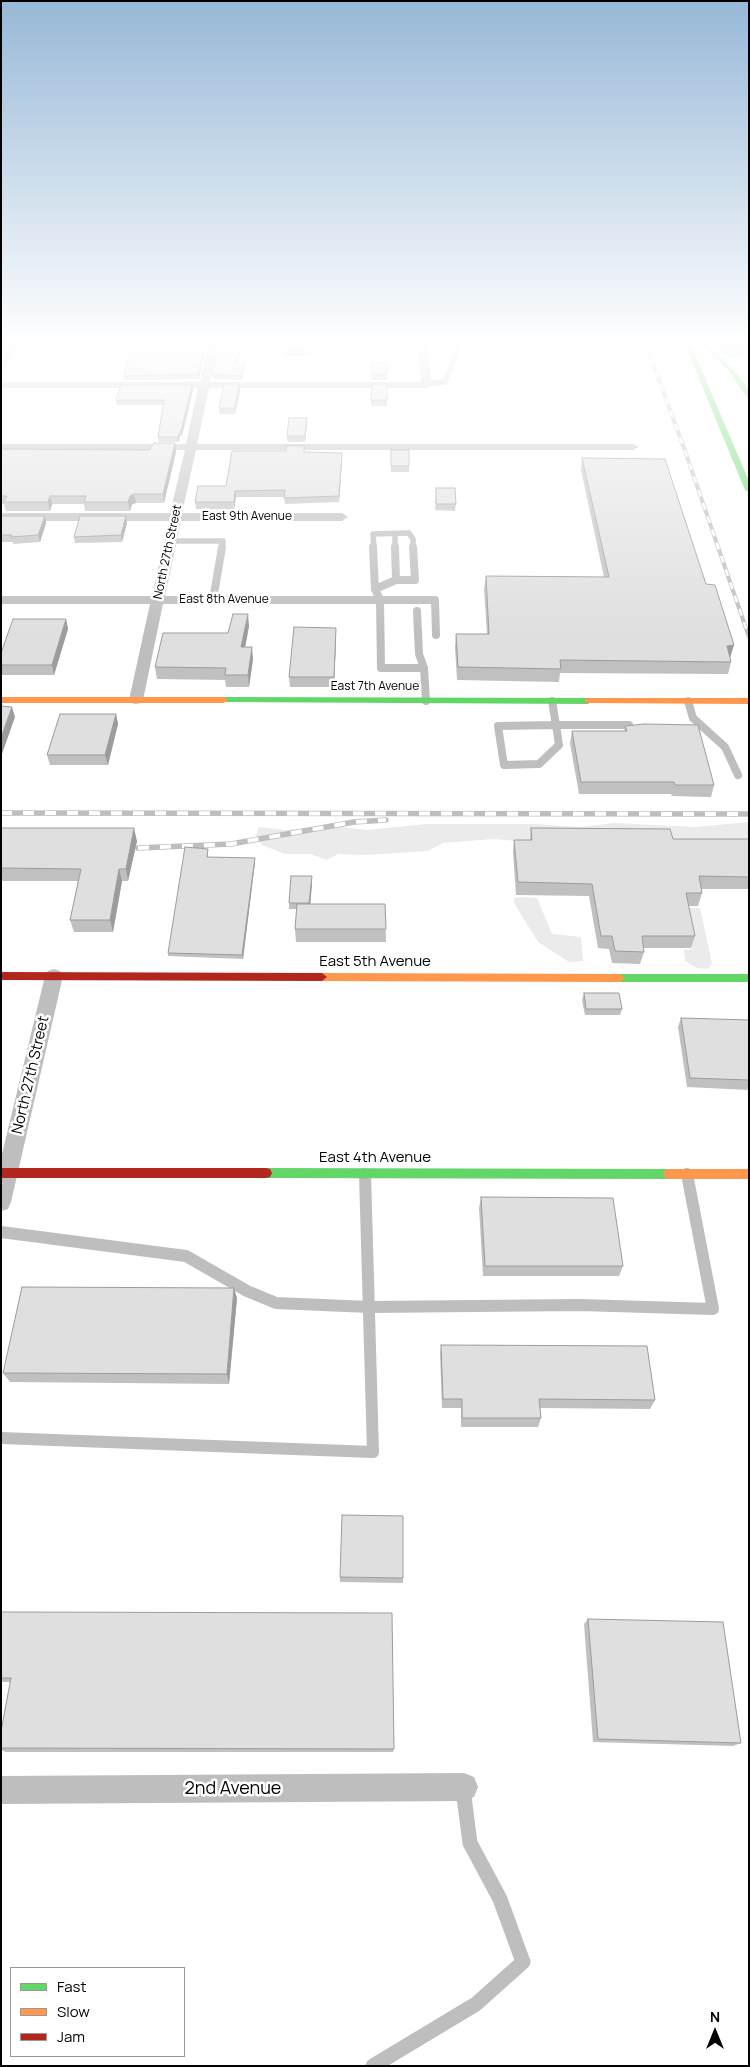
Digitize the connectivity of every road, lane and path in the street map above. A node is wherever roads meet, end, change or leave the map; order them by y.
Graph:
1 (192, 441) edge
2 (729, 441) edge
3 (1, 447) edge
4 (191, 447) junction
5 (633, 447) dead end
6 (749, 490) edge
7 (1, 517) edge
8 (176, 517) junction
9 (342, 517) dead end
10 (395, 534) junction
11 (170, 541) junction
12 (396, 580) junction
13 (375, 589) junction
14 (1, 600) edge
15 (157, 600) junction
16 (213, 600) junction
17 (356, 600) joint
18 (380, 600) junction
19 (416, 611) dead end
20 (436, 636) dead end
21 (424, 668) junction
22 (1, 700) edge
23 (136, 700) junction
24 (426, 701) junction
25 (552, 701) junction
26 (688, 701) junction
27 (749, 701) edge
28 (556, 725) junction
29 (629, 725) edge
30 (738, 775) dead end
31 (1, 976) edge
32 (54, 976) junction
33 (749, 978) edge
34 (5, 1172) edge
35 (365, 1173) junction
36 (686, 1174) junction
37 (749, 1174) edge
38 (1, 1202) edge
39 (1, 1232) edge
40 (368, 1307) junction
41 (1, 1438) edge
42 (464, 1787) joint
43 (1, 1790) edge
44 (373, 2066) edge

1 - 4 street, North 27th Street
2 - 6 main road
3 - 4 street
4 - 5 street
4 - 8 street, North 27th Street
7 - 8 street, East 9th Avenue
8 - 9 street, East 9th Avenue
8 - 11 street, North 27th Street
10 - 12 lane
10 - 12 lane
10 - 13 lane
11 - 15 street, North 27th Street
11 - 16 lane
12 - 13 lane
13 - 18 lane
14 - 15 street, East 8th Avenue
15 - 16 street, East 8th Avenue
15 - 23 street, North 27th Street
16 - 17 street, East 8th Avenue
17 - 18 lane
18 - 20 lane
18 - 21 lane
19 - 21 lane
21 - 24 lane
22 - 23 main road, East 7th Avenue
23 - 24 main road, East 7th Avenue
24 - 25 main road, East 7th Avenue
25 - 26 main road, East 7th Avenue
25 - 28 lane
26 - 27 main road, East 7th Avenue
26 - 30 lane
28 - 28 lane
28 - 29 lane
31 - 32 main road, East 5th Avenue
32 - 33 main road, East 5th Avenue
32 - 34 street, North 27th Street
34 - 35 main road, East 4th Avenue
34 - 38 street, North 27th Street
35 - 36 main road, East 4th Avenue
35 - 40 lane
36 - 37 main road, East 4th Avenue
36 - 40 lane
39 - 40 lane
40 - 41 lane
42 - 43 street, 2nd Avenue
42 - 44 lane

